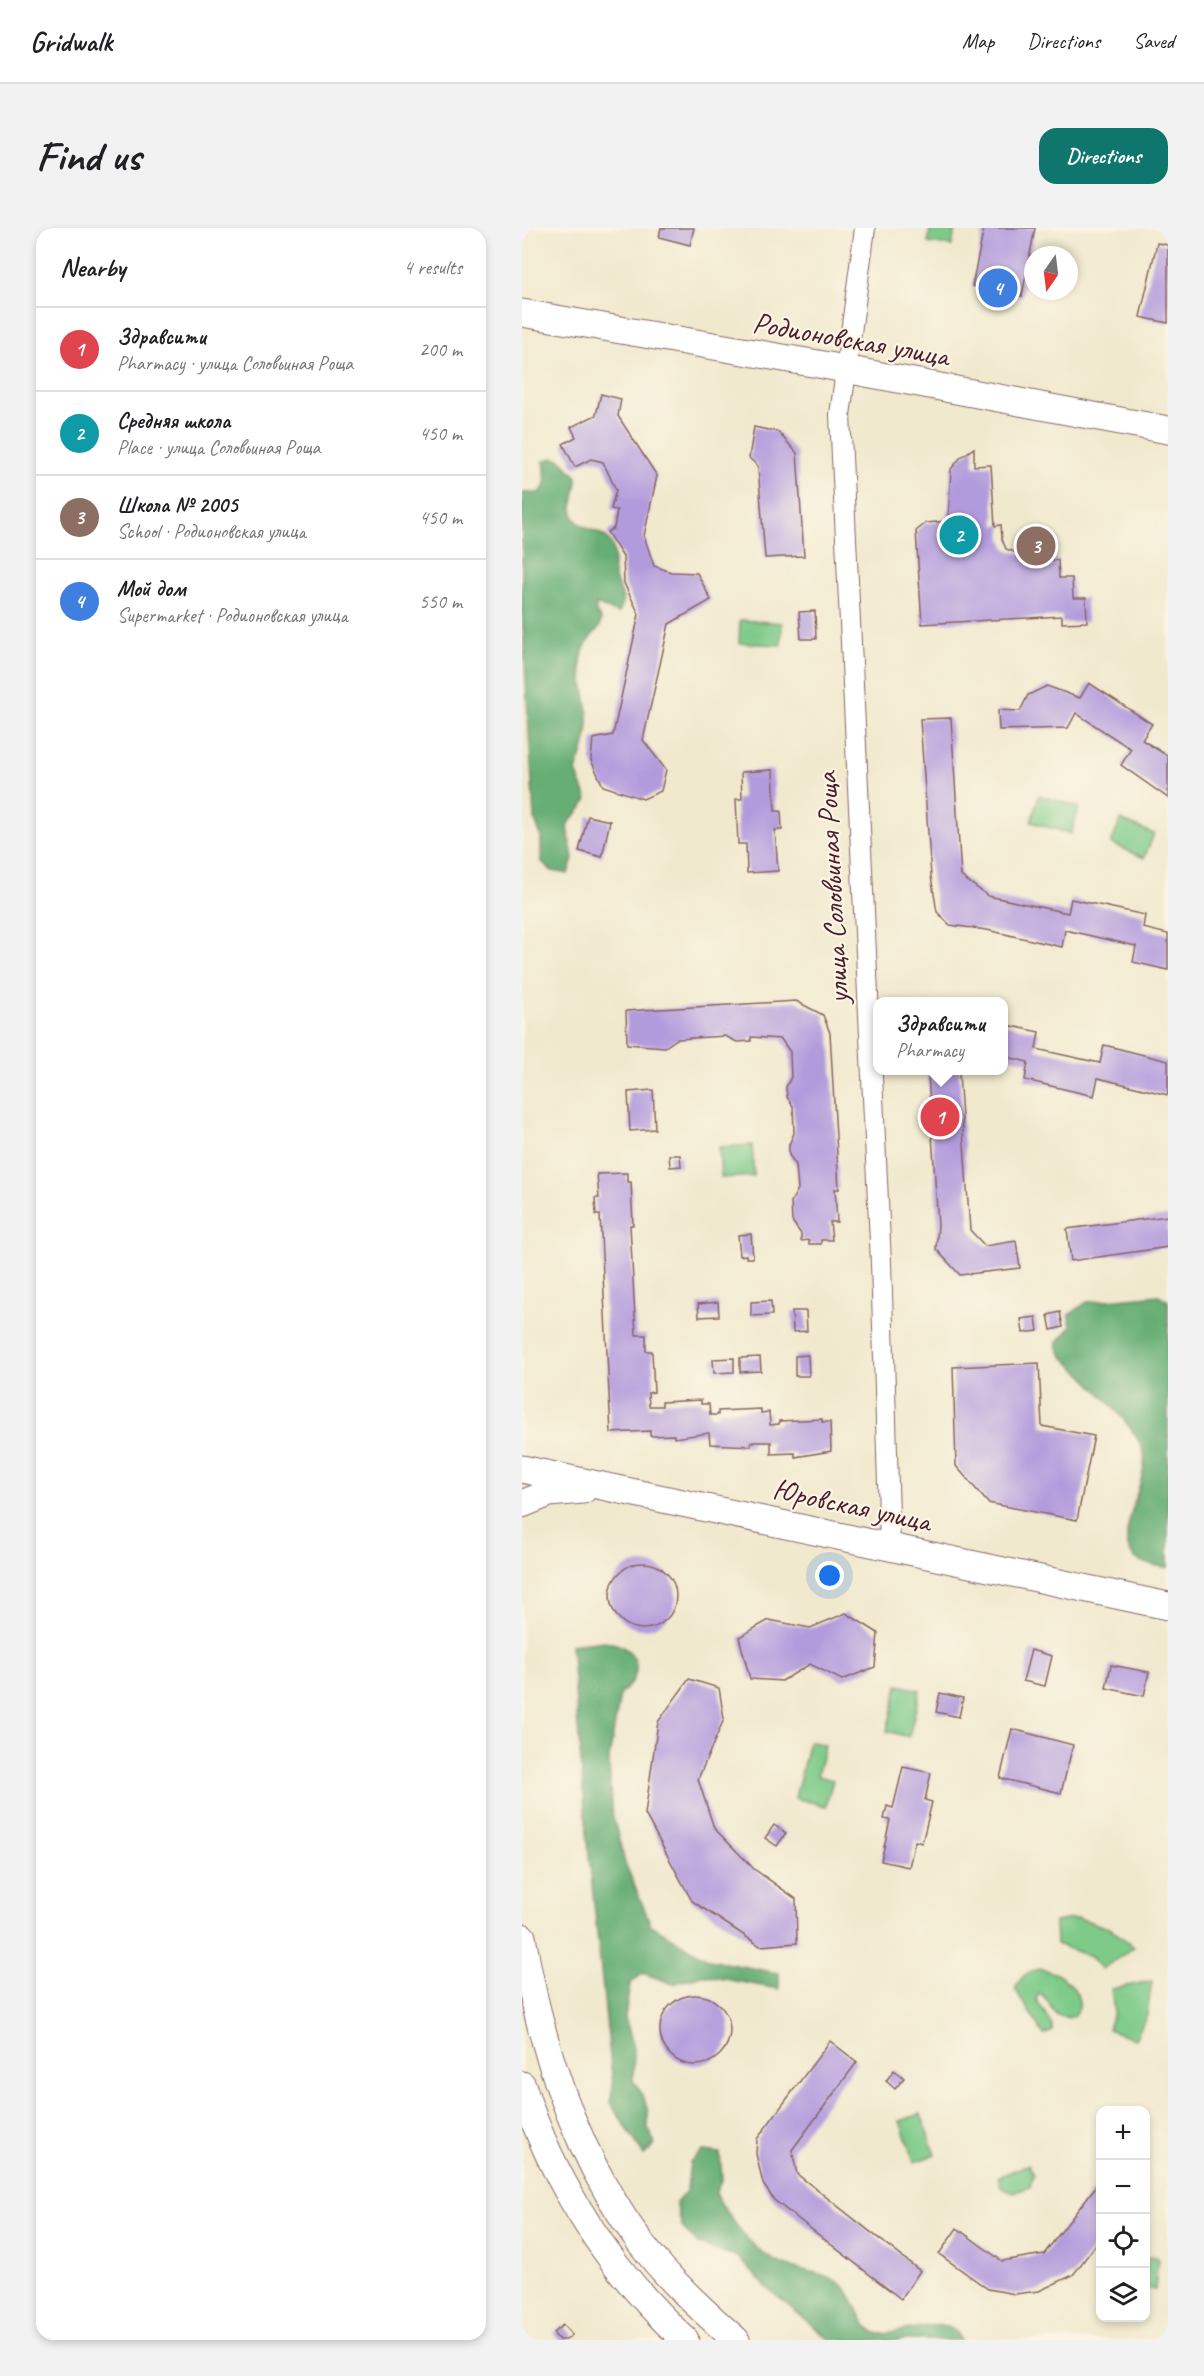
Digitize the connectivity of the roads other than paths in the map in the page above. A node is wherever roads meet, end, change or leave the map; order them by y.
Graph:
1 (865, 228) edge
2 (522, 313) edge
3 (846, 370) junction
4 (1168, 430) edge
5 (522, 1469) edge
6 (611, 1488) junction
7 (522, 1504) edge
8 (890, 1547) junction
9 (1168, 1606) edge
10 (522, 1937) edge
11 (522, 2085) edge
12 (685, 2340) edge
13 (736, 2340) edge

1 - 3 street, улица Соловьиная Роща
2 - 3 street, Родионовская улица
3 - 4 street, Родионовская улица
3 - 8 street, улица Соловьиная Роща
5 - 6 street, Юровская улица
6 - 7 street
6 - 8 street, Юровская улица
8 - 9 street, Юровская улица
10 - 13 street
11 - 12 street

